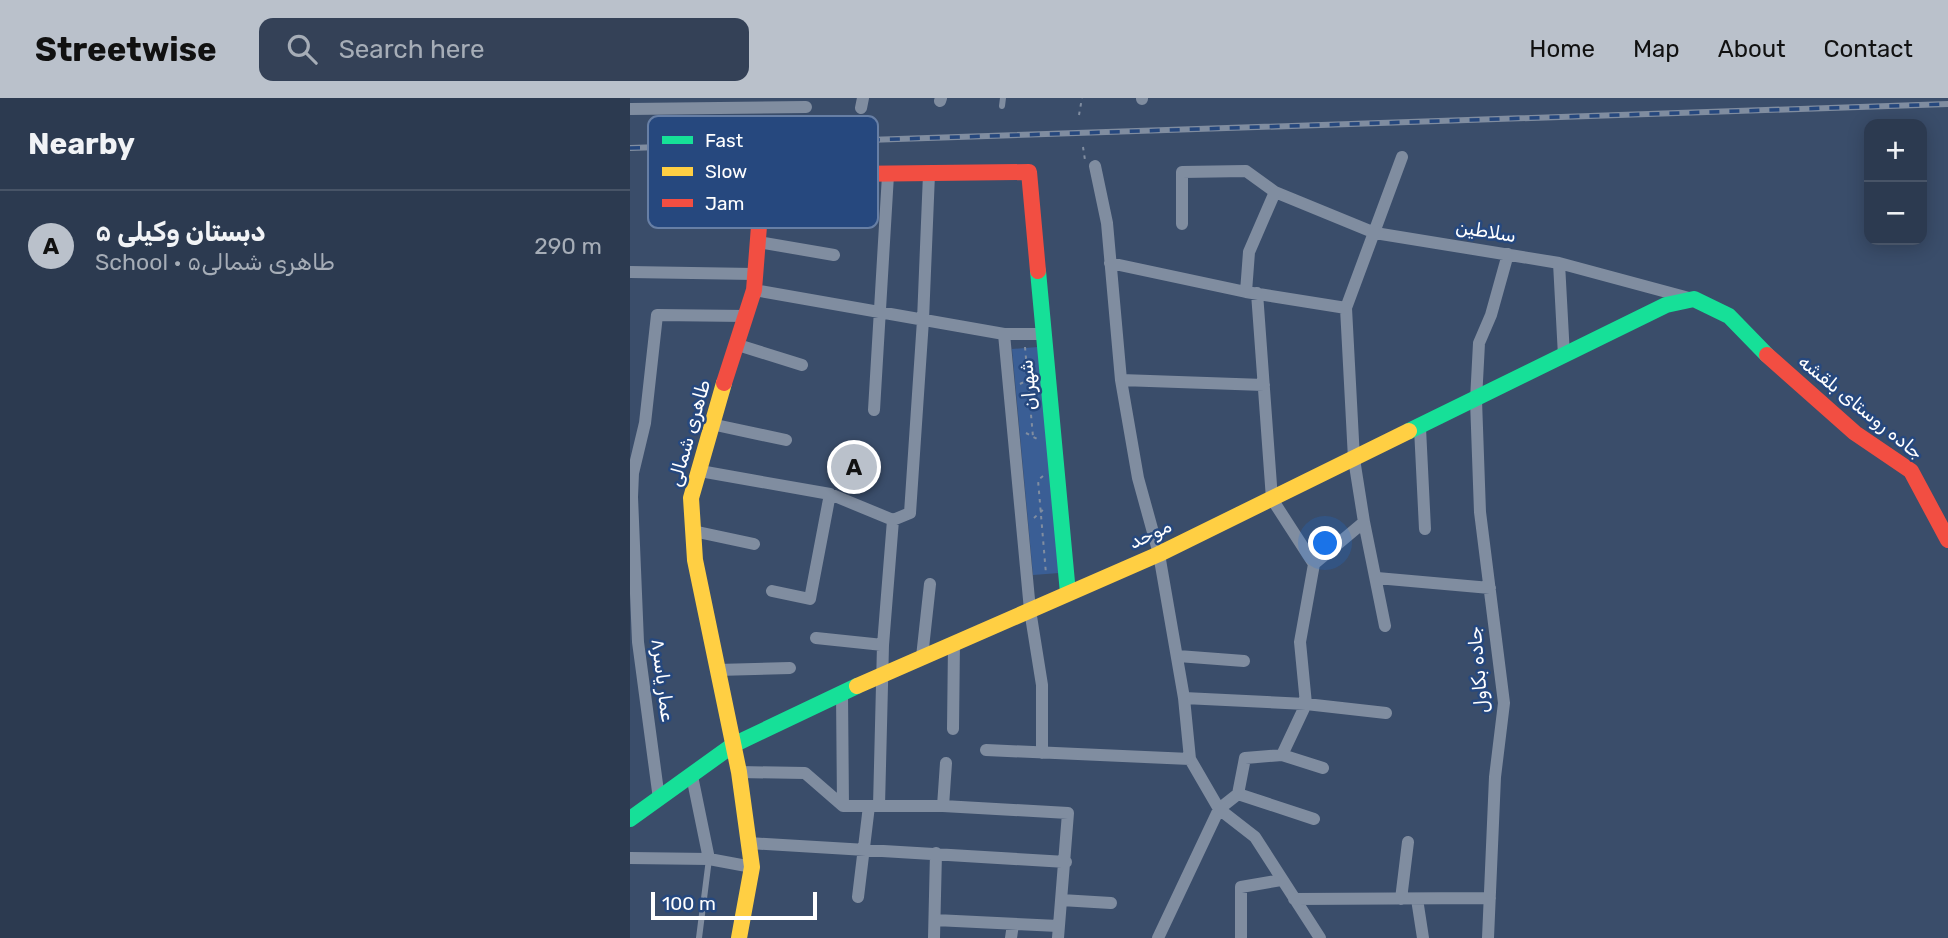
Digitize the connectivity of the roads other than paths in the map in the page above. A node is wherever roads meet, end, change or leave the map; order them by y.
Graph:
1 (754, 103) edge
2 (806, 107) dead end
3 (630, 109) edge
4 (1402, 157) dead end
5 (1095, 166) dead end
6 (929, 174) junction
7 (878, 175) edge
8 (888, 175) junction
9 (1275, 192) junction
10 (1182, 224) dead end
11 (759, 228) edge
12 (1375, 233) junction
13 (758, 242) junction
14 (1508, 254) junction
15 (834, 255) dead end
16 (1110, 262) junction
17 (1559, 263) junction
18 (630, 272) edge
19 (754, 282) junction
20 (1252, 293) junction
21 (1694, 299) junction
22 (1346, 308) junction
23 (878, 310) junction
24 (746, 316) junction
25 (923, 320) junction
26 (1004, 334) junction
27 (1044, 334) junction
28 (738, 345) junction
29 (1564, 356) junction
30 (802, 365) dead end
31 (1121, 380) junction
32 (1264, 385) junction
33 (1476, 400) junction
34 (874, 410) dead end
35 (711, 424) junction
36 (1420, 428) junction
37 (786, 440) dead end
38 (1354, 459) junction
39 (700, 471) junction
40 (830, 494) junction
41 (1272, 499) junction
42 (893, 520) junction
43 (1364, 522) junction
44 (1425, 529) dead end
45 (692, 531) junction
46 (1948, 540) edge
47 (754, 544) dead end
48 (1159, 554) junction
49 (1314, 564) junction
50 (1377, 578) junction
51 (930, 584) dead end
52 (1490, 588) junction
53 (772, 591) dead end
54 (1068, 593) junction
55 (1030, 610) junction
56 (1385, 626) dead end
57 (816, 638) dead end
58 (954, 643) junction
59 (883, 645) junction
60 (635, 654) edge
61 (1178, 656) junction
62 (922, 657) junction
63 (1244, 661) dead end
64 (790, 668) dead end
65 (717, 670) junction
66 (882, 675) junction
67 (842, 693) junction
68 (1184, 698) junction
69 (1306, 704) junction
70 (1386, 713) dead end
71 (953, 729) dead end
72 (733, 745) junction
73 (986, 751) dead end
74 (1042, 753) junction
75 (1282, 755) junction
76 (1190, 759) junction
77 (946, 763) dead end
78 (1323, 768) dead end
79 (739, 772) junction
80 (692, 776) junction
81 (1238, 794) junction
82 (659, 799) junction
83 (843, 806) junction
84 (874, 806) junction
85 (943, 806) junction
86 (1219, 809) junction
87 (630, 819) edge
88 (1314, 819) dead end
89 (1408, 842) dead end
90 (749, 843) junction
91 (863, 849) junction
92 (936, 853) junction
93 (630, 858) edge
94 (709, 859) junction
95 (1066, 862) junction
96 (752, 867) junction
97 (1281, 880) junction
98 (858, 897) dead end
99 (1490, 898) junction
100 (1294, 899) junction
101 (1401, 899) junction
102 (1416, 899) junction
103 (1061, 900) junction
104 (1111, 903) dead end
105 (935, 920) junction
106 (1013, 924) junction
107 (1058, 932) edge
108 (699, 938) edge
109 (739, 938) edge
110 (934, 938) edge
111 (1011, 938) edge
112 (1158, 938) edge
113 (1241, 938) edge
114 (1320, 938) edge
115 (1423, 938) edge
116 (1488, 938) edge

1 - 2 street
1 - 3 street
4 - 12 street
5 - 16 street
6 - 8 street
6 - 25 street
6 - 27 street, شهران
7 - 8 street, طاهری شمالی
8 - 23 street
9 - 10 street, سلاطین
9 - 12 street, سلاطین
9 - 20 street
11 - 13 street, طاهری شمالی
12 - 14 street, سلاطین
12 - 22 street
13 - 15 street
13 - 19 street, طاهری شمالی
14 - 17 street, سلاطین
14 - 33 street, جاده بکاول
16 - 20 street
16 - 31 street
17 - 21 street, سلاطین
17 - 29 street
18 - 19 street
19 - 23 street
19 - 24 street, طاهری شمالی
20 - 22 street
20 - 32 street
21 - 29 street, موحد
21 - 46 street, جاده روستای بلقشه
22 - 38 street
23 - 25 street
23 - 34 street
24 - 28 street, طاهری شمالی
24 - 60 street, عمار یاسر۸
25 - 26 street
25 - 42 street
26 - 27 street
26 - 55 street
27 - 54 street, شهران
28 - 30 street
28 - 35 street, طاهری شمالی
29 - 33 street, موحد
31 - 32 street
31 - 48 street
32 - 41 street
33 - 36 street, موحد
33 - 52 street, جاده بکاول
35 - 37 street
35 - 39 street, طاهری شمالی
36 - 38 street, موحد
36 - 44 street
38 - 41 street, موحد
38 - 43 street
39 - 40 street
39 - 45 street, طاهری شمالی
40 - 42 street
40 - 53 street
41 - 48 street, موحد
41 - 49 street
42 - 59 street
43 - 49 street
43 - 50 street
45 - 47 street
45 - 65 street, طاهری شمالی
48 - 54 street, موحد
48 - 61 street
49 - 69 street
50 - 52 street
50 - 56 street
51 - 62 street
52 - 99 street, جاده بکاول
54 - 55 street, موحد
55 - 58 street, موحد
55 - 74 street
57 - 59 street
58 - 62 street, موحد
58 - 71 street
59 - 66 street
60 - 82 street, عمار یاسر۸
61 - 63 street
61 - 68 street
62 - 66 street, موحد
64 - 65 street
65 - 72 street, طاهری شمالی
66 - 67 street, موحد
66 - 84 street
67 - 72 street, موحد
67 - 83 street
68 - 69 street
68 - 76 street
69 - 70 street
69 - 75 street
72 - 79 street, طاهری شمالی
72 - 80 street, موحد
73 - 74 street
74 - 76 street
75 - 78 street
75 - 81 street
76 - 86 street
77 - 85 street
79 - 83 street
79 - 90 street, طاهری شمالی
80 - 82 street, موحد
80 - 94 street
81 - 86 street
81 - 88 street
82 - 87 street, موحد
83 - 84 street
84 - 85 street
84 - 91 street
85 - 95 street
86 - 97 street
86 - 112 street
89 - 101 street
90 - 91 street
90 - 96 street, طاهری شمالی
91 - 92 street
91 - 98 street
92 - 95 street
92 - 105 street
93 - 94 street
94 - 96 street
94 - 108 lane
95 - 103 street
96 - 109 street, طاهری شمالی
97 - 100 street
97 - 113 street
99 - 102 street
99 - 116 street, جاده بکاول
100 - 101 street
100 - 114 street
101 - 102 street
102 - 115 street
103 - 104 street
103 - 107 street
105 - 106 street
105 - 110 street
106 - 107 street
106 - 111 street

